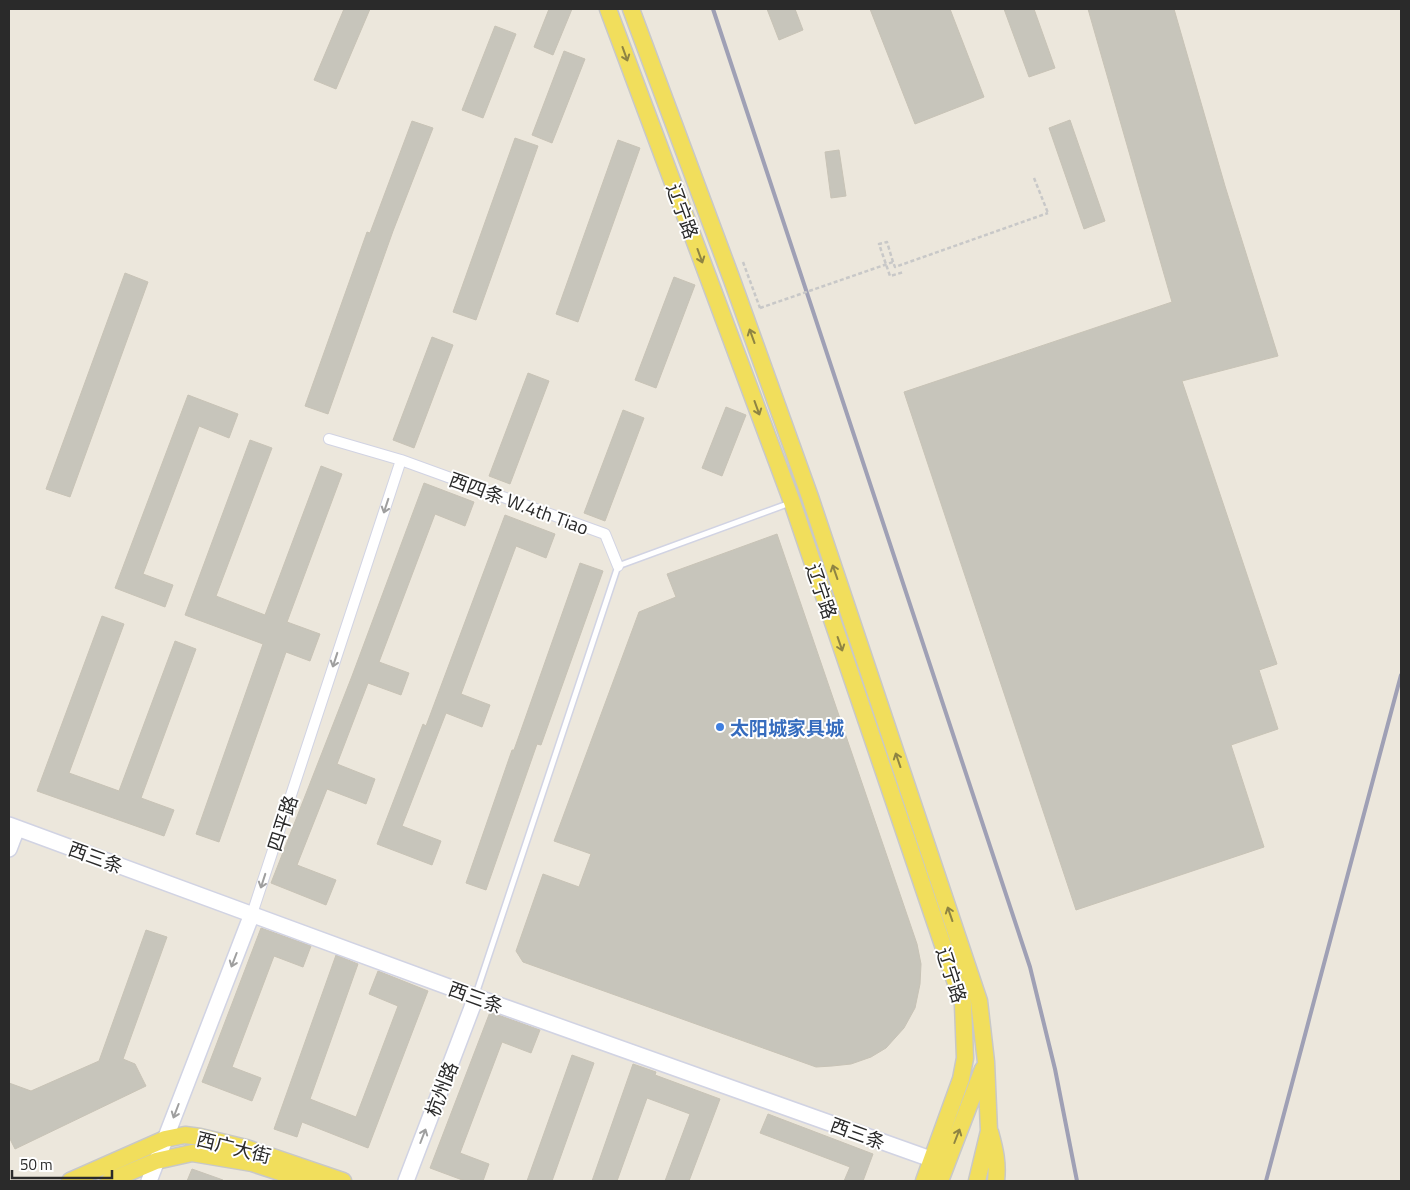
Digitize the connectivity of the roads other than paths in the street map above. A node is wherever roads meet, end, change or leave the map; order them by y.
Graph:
1 (608, 9) edge
2 (631, 9) edge
3 (329, 439) dead end
4 (401, 460) junction
5 (792, 502) junction
6 (618, 566) junction
7 (13, 827) edge
8 (9, 849) edge
9 (252, 914) junction
10 (476, 997) junction
11 (986, 1062) junction
12 (989, 1131) junction
13 (165, 1138) junction
14 (156, 1161) junction
15 (939, 1162) junction
16 (70, 1181) edge
17 (109, 1181) edge
18 (149, 1181) edge
19 (307, 1181) edge
20 (343, 1181) edge
21 (406, 1181) edge
22 (924, 1181) edge
23 (940, 1181) edge
24 (977, 1181) edge
25 (996, 1181) edge

1 -> 5 main road, 辽宁路
11 -> 2 main road, 辽宁路
3 - 4 street, 西四条 W.4th Tiao
4 - 6 street, 西四条 W.4th Tiao
4 -> 9 street, 四平路
5 - 6 lane
5 -> 15 main road, 辽宁路
6 - 10 lane
7 - 8 street
7 - 9 street, 西三条
9 - 10 street, 西三条
9 -> 13 street, 四平路
10 - 15 street, 西三条
21 -> 10 street, 杭州路
11 - 12 main road
15 -> 11 main road, 辽宁路
12 - 24 main road
12 - 25 main road
13 - 14 street, 四平路
13 - 16 main road, 西广大街
13 - 20 main road, 西广大街
14 - 17 main road
14 - 18 street, 四平路
14 - 19 main road
15 - 22 main road, 辽宁路
15 - 23 main road, 辽宁路

